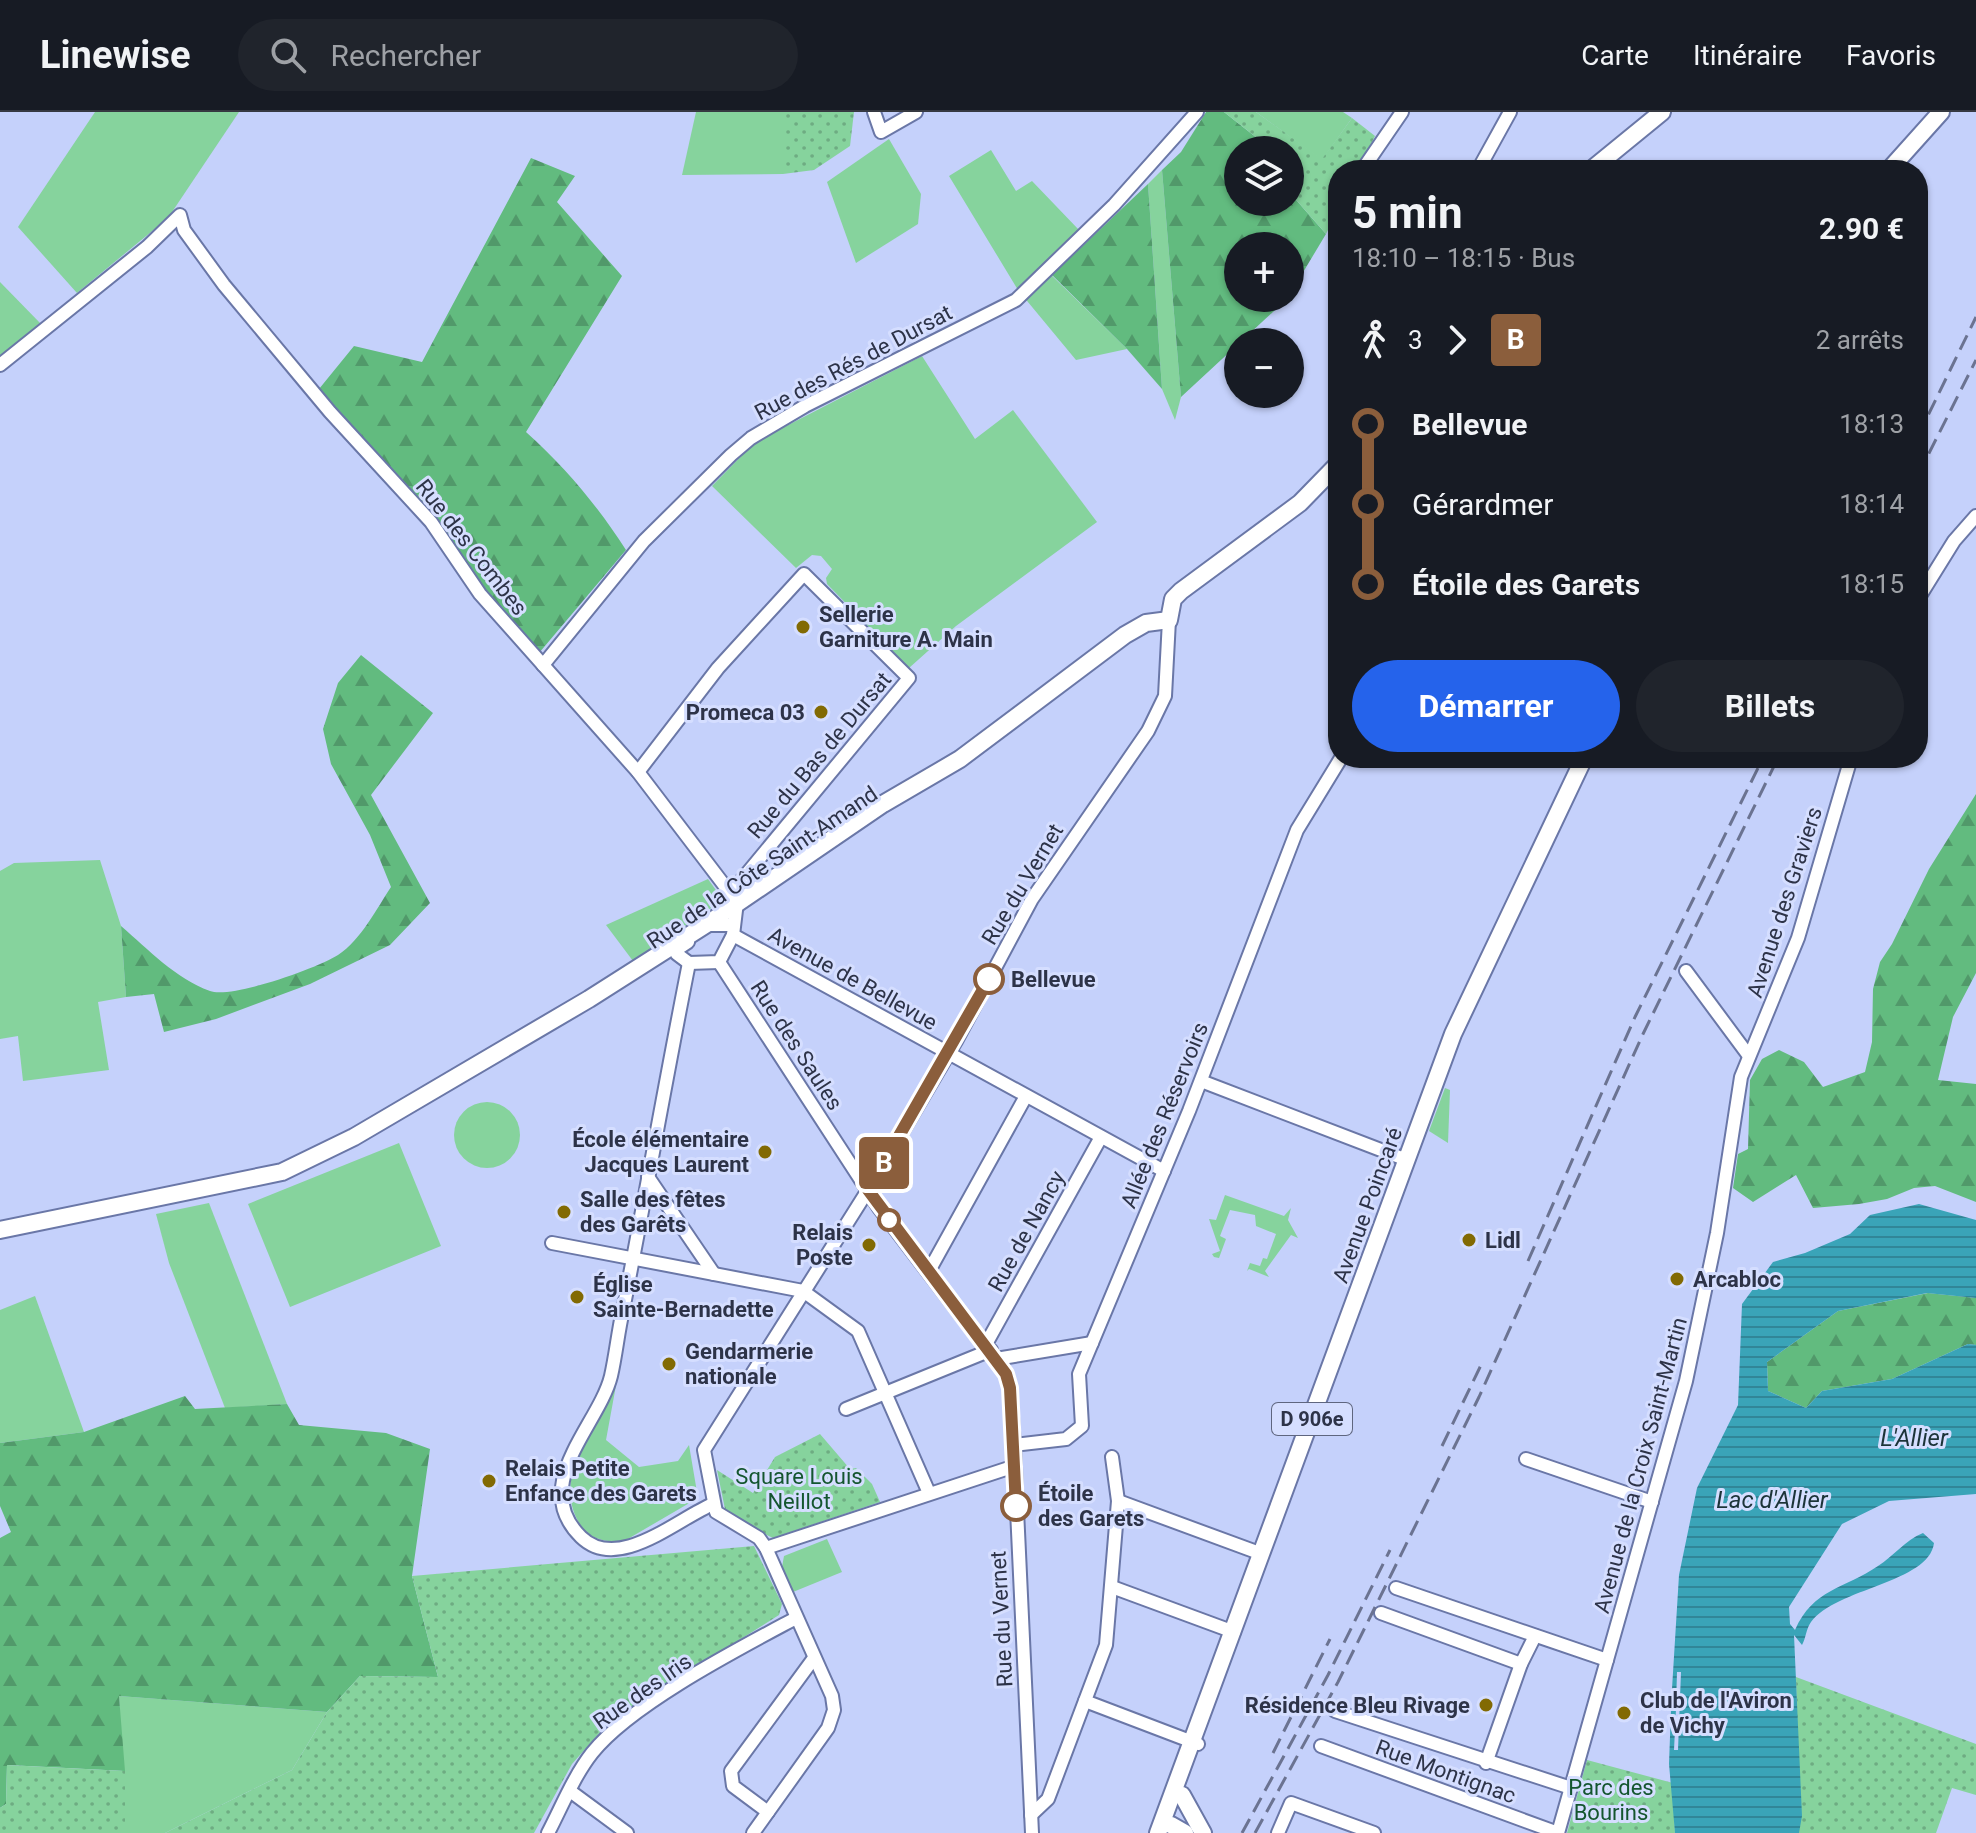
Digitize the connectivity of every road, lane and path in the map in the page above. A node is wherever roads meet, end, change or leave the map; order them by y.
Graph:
1 (874, 112) edge
2 (916, 112) edge
3 (1197, 112) edge
4 (1402, 112) edge
5 (1510, 112) edge
6 (1662, 112) edge
7 (1941, 112) edge
8 (1369, 160) edge
9 (1484, 160) edge
10 (1603, 160) edge
11 (1898, 160) edge
12 (0, 365) edge
13 (1328, 474) edge
14 (1976, 516) edge
15 (1928, 583) edge
16 (1169, 620) junction
17 (543, 665) junction
18 (1335, 768) edge
19 (1579, 768) edge
20 (1848, 768) edge
21 (638, 772) junction
22 (729, 917) junction
23 (683, 959) junction
24 (719, 962) junction
25 (1686, 971) dead end
26 (589, 999) junction
27 (949, 1054) junction
28 (1749, 1056) junction
29 (1201, 1081) junction
30 (1026, 1096) junction
31 (1101, 1137) junction
32 (1407, 1160) junction
33 (1164, 1171) junction
34 (648, 1177) junction
35 (868, 1190) junction
36 (0, 1230) edge
37 (552, 1243) dead end
38 (633, 1259) junction
39 (929, 1271) junction
40 (714, 1274) junction
41 (803, 1291) junction
42 (1092, 1343) junction
43 (991, 1351) junction
44 (885, 1393) junction
45 (846, 1409) dead end
46 (1014, 1445) junction
47 (1112, 1457) dead end
48 (1526, 1459) dead end
49 (1015, 1466) junction
50 (929, 1493) junction
51 (1118, 1501) junction
52 (1652, 1502) junction
53 (713, 1504) junction
54 (766, 1548) junction
55 (1262, 1554) junction
56 (1112, 1587) junction
57 (1396, 1588) dead end
58 (1381, 1613) dead end
59 (796, 1618) junction
60 (1234, 1632) junction
61 (1535, 1636) junction
62 (814, 1658) junction
63 (1607, 1660) junction
64 (1521, 1664) junction
65 (1085, 1701) junction
66 (1335, 1711) dead end
67 (1194, 1743) junction
68 (1321, 1746) dead end
69 (1486, 1763) junction
70 (1571, 1788) junction
71 (570, 1791) junction
72 (1175, 1796) junction
73 (768, 1812) junction
74 (1031, 1815) junction
75 (1171, 1831) edge
76 (548, 1833) edge
77 (627, 1833) edge
78 (753, 1833) edge
79 (1032, 1833) edge
80 (1203, 1833) edge
81 (1278, 1833) edge
82 (1374, 1833) edge
83 (1558, 1833) edge

1 - 2 street
3 - 17 street, Rue des Rés de Dursat
4 - 8 street
5 - 9 street
6 - 10 main road
7 - 11 main road
12 - 17 street, Rue des Combes
13 - 16 main road
14 - 15 street
16 - 22 main road, Rue de la Côte Saint-Amand
16 - 27 street, Rue du Vernet
17 - 21 street, Rue des Combes
18 - 29 street, Allée des Réservoirs
19 - 32 main road, Avenue Poincaré / D 906e
20 - 28 street, Avenue des Graviers
21 - 22 street, Rue des Combes
21 - 22 street, Rue du Bas de Dursat
22 - 23 main road, Rue de la Côte Saint-Amand
22 - 24 street, Rue du Bas de Dursat
22 - 26 main road
22 - 27 street, Avenue de Bellevue
23 - 24 street
23 - 26 main road, Rue de la Côte Saint-Amand
23 - 34 street
24 - 35 street, Rue des Saules
25 - 28 street
26 - 36 main road
27 - 30 street, Avenue de Bellevue
27 - 35 street, Rue du Vernet
28 - 52 street, Avenue de la Croix Saint-Martin
29 - 32 street
29 - 33 street, Allée des Réservoirs
30 - 31 street, Avenue de Bellevue
30 - 39 street
31 - 33 street, Avenue de Bellevue
31 - 43 street, Rue de Nancy
32 - 55 main road, Avenue Poincaré / D 906e
33 - 42 street, Allée des Réservoirs
34 - 38 street
34 - 40 street
35 - 39 street, Rue du Vernet
35 - 41 street
37 - 38 street
38 - 40 street
38 - 53 street
39 - 43 street, Rue du Vernet
40 - 41 street
41 - 44 street
41 - 53 street
42 - 43 street
42 - 46 street, Allée des Réservoirs
43 - 44 street
43 - 46 street, Rue du Vernet
44 - 45 street
44 - 50 street
46 - 49 street, Rue du Vernet
47 - 51 street
48 - 52 street
49 - 50 street
49 - 74 street, Rue du Vernet
50 - 54 street
51 - 55 street
51 - 56 street
52 - 63 street, Avenue de la Croix Saint-Martin
53 - 54 street
54 - 59 street
55 - 60 main road, Avenue Poincaré / D 906e
56 - 60 street
56 - 65 street
57 - 61 street
58 - 64 street
59 - 62 street
59 - 71 street, Rue des Iris
60 - 67 main road, Avenue Poincaré / D 906e
61 - 63 street
61 - 64 street
62 - 73 street
62 - 73 street
63 - 70 street, Avenue de la Croix Saint-Martin
64 - 69 street
65 - 67 street
65 - 74 street
66 - 69 street
67 - 72 main road, D 906e
68 - 83 street, Rue Montignac
69 - 70 street
70 - 83 street, Avenue de la Croix Saint-Martin
71 - 76 street, Rue des Iris
71 - 77 street
72 - 75 main road
72 - 80 main road
73 - 78 street
74 - 79 street, Rue du Vernet
81 - 82 street

